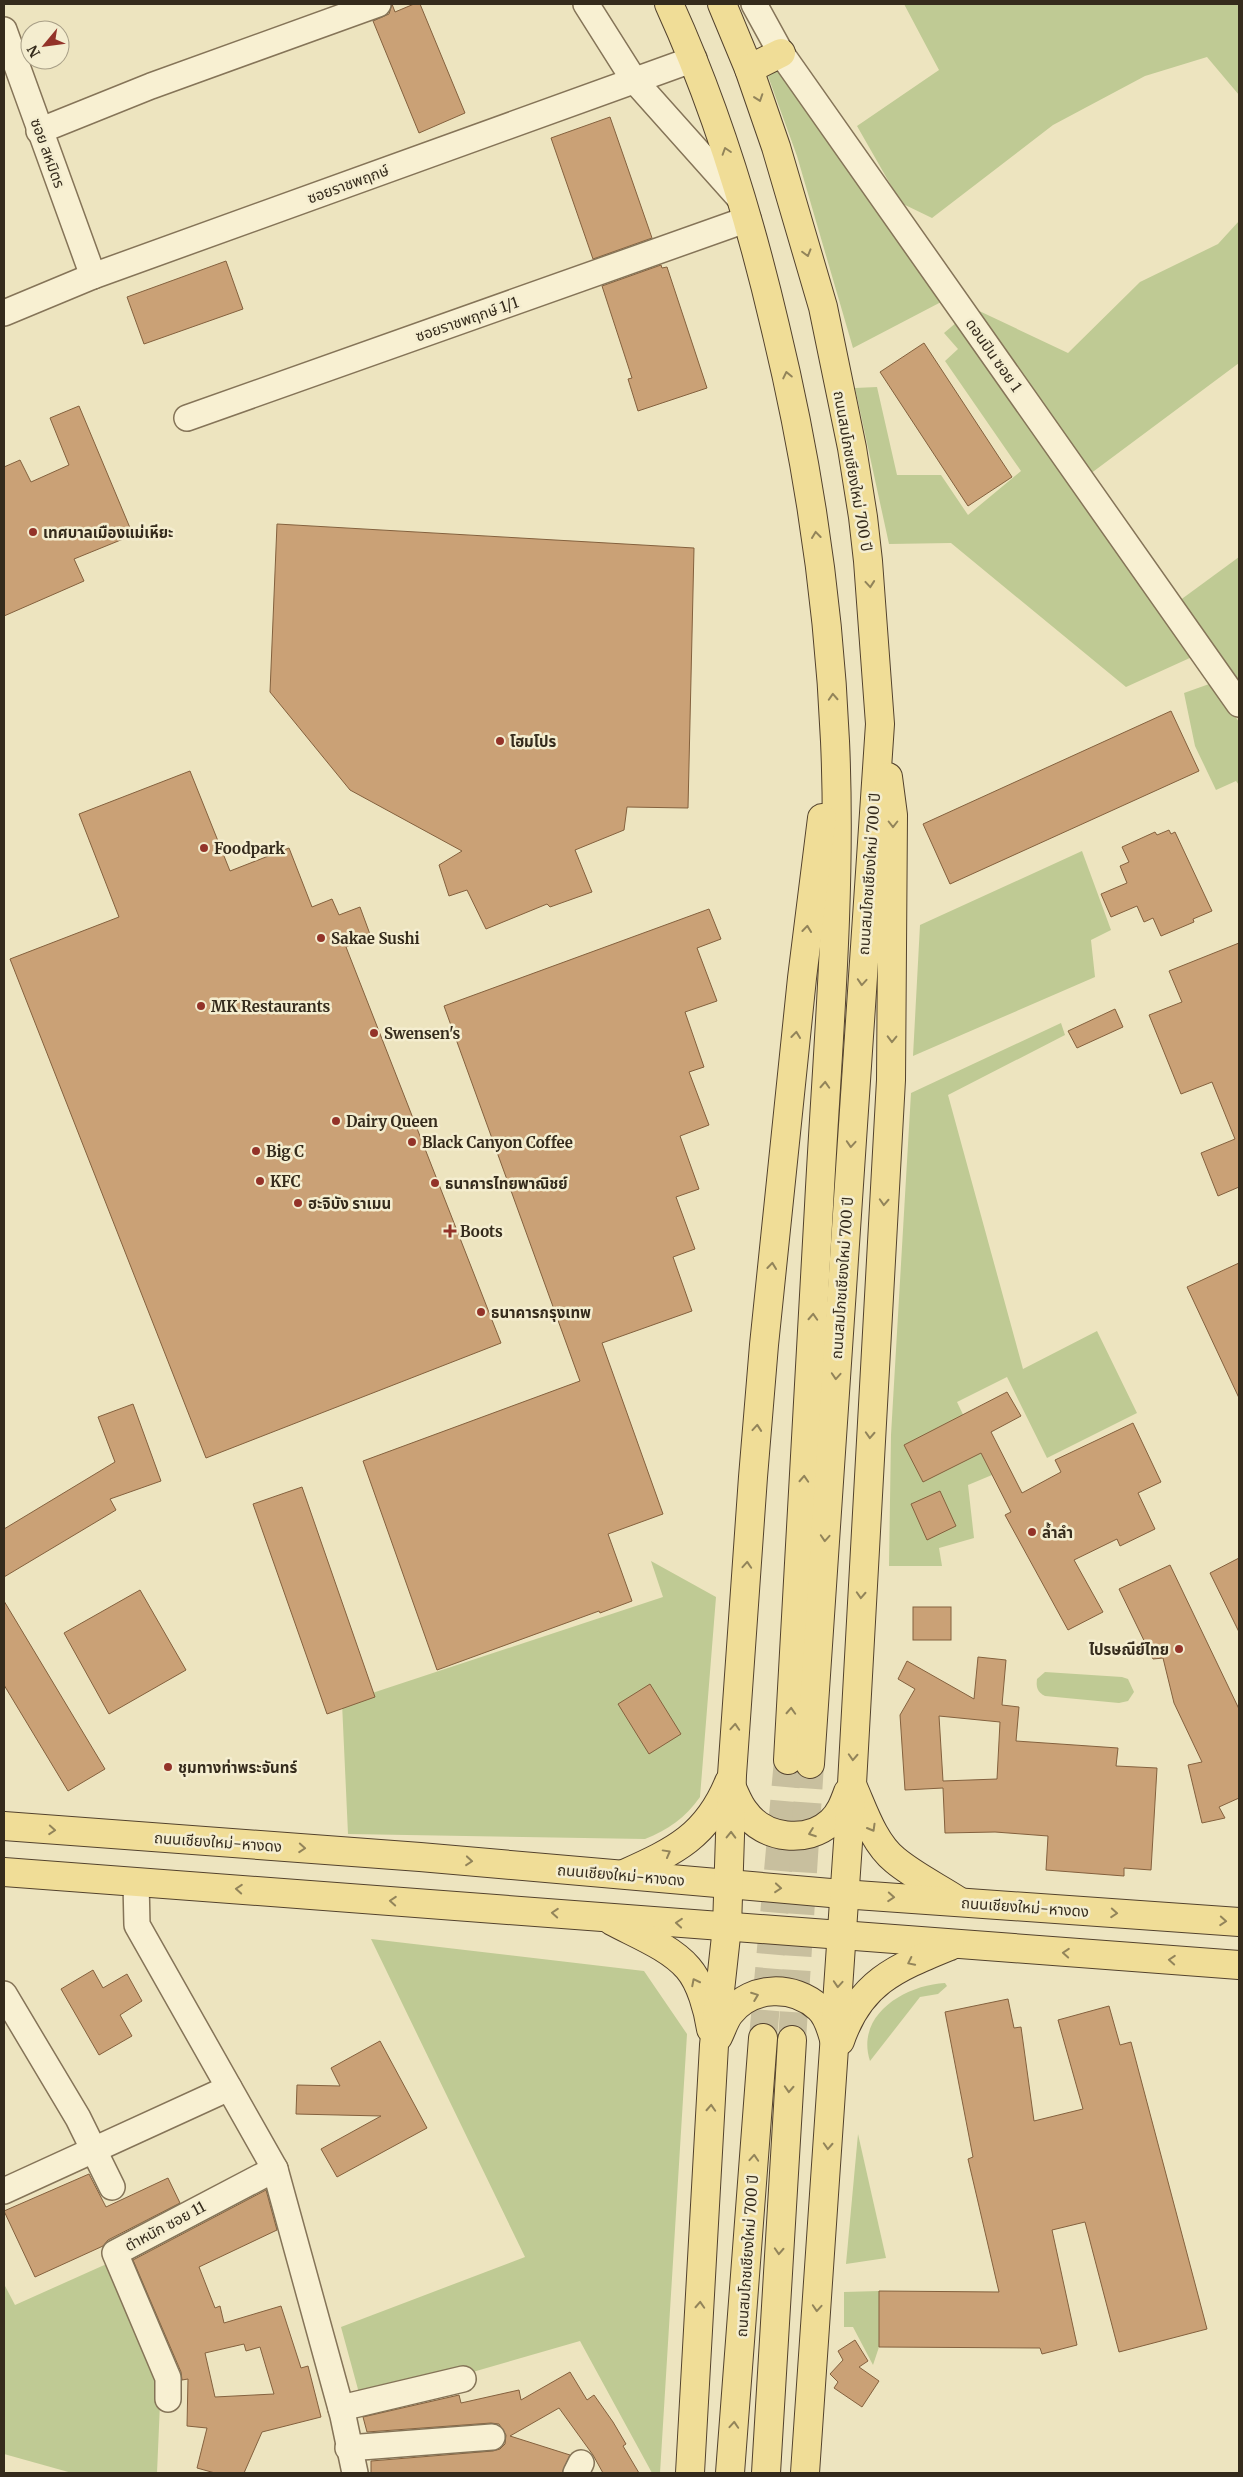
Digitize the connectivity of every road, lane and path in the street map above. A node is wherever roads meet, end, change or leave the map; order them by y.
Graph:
1 (378, 4) edge
2 (586, 4) edge
3 (669, 4) edge
4 (722, 4) edge
5 (754, 4) edge
6 (4, 30) edge
7 (781, 53) junction
8 (694, 59) junction
9 (749, 69) junction
10 (634, 80) junction
11 (39, 131) junction
12 (745, 210) junction
13 (93, 276) junction
14 (4, 313) edge
15 (187, 418) dead end
16 (1239, 704) edge
17 (880, 724) junction
18 (835, 746) junction
19 (732, 1781) junction
20 (852, 1784) junction
21 (4, 1826) edge
22 (4, 1872) edge
23 (623, 1875) junction
24 (136, 1882) junction
25 (730, 1884) junction
26 (842, 1894) junction
27 (960, 1902) junction
28 (604, 1916) junction
29 (1239, 1922) edge
30 (727, 1927) junction
31 (840, 1935) junction
32 (956, 1944) junction
33 (1239, 1965) edge
34 (4, 1994) edge
35 (764, 2038) tunnel mouth
36 (792, 2040) tunnel mouth
37 (714, 2045) junction
38 (833, 2051) junction
39 (229, 2088) junction
40 (93, 2149) junction
41 (275, 2169) junction
42 (112, 2186) dead end
43 (4, 2191) edge
44 (463, 2380) dead end
45 (168, 2399) dead end
46 (341, 2408) junction
47 (492, 2437) dead end
48 (348, 2448) junction
49 (355, 2473) edge
50 (690, 2473) edge
51 (730, 2473) edge
52 (766, 2473) edge
53 (805, 2473) edge

1 - 11 street
2 - 10 street
3 - 8 main road, ถนนสมโภชเชียงใหม่ 700 ปี
4 - 9 main road, ถนนสมโภชเชียงใหม่ 700 ปี
5 - 7 street, ดอนปิน ซอย 1
6 - 11 street, ซอย สหมิตร
7 - 9 main road
7 - 16 street, ดอนปิน ซอย 1
8 - 10 street, ซอยราชพฤกษ์
12 -> 8 main road, ถนนสมโภชเชียงใหม่ 700 ปี
9 -> 17 main road, ถนนสมโภชเชียงใหม่ 700 ปี
10 - 12 street
10 - 13 street, ซอยราชพฤกษ์
11 - 13 street, ซอย สหมิตร
12 - 15 street, ซอยราชพฤกษ์ 1/1
18 -> 12 main road, ถนนสมโภชเชียงใหม่ 700 ปี
13 - 14 street, ซอยราชพฤกษ์
17 -> 18 main road, ถนนสมโภชเชียงใหม่ 700 ปี
17 -> 20 main road
19 -> 18 main road
20 -> 19 main road
23 -> 19 main road
25 -> 19 main road
20 - 26 main road
20 -> 27 main road
21 -> 23 main road, ถนนเชียงใหม่-หางดง
22 - 24 main road
23 - 25 main road, ถนนเชียงใหม่-หางดง
28 -> 24 main road
24 - 39 street
25 -> 26 main road, ถนนเชียงใหม่-หางดง
25 - 30 main road
26 -> 27 main road, ถนนเชียงใหม่-หางดง
26 - 31 main road
27 -> 29 main road, ถนนเชียงใหม่-หางดง
30 -> 28 main road
37 -> 28 main road
30 - 31 main road
30 - 37 main road
31 - 32 main road
31 -> 38 main road
33 -> 32 main road
32 -> 38 main road
34 - 40 street
51 -> 35 main road, ถนนสมโภชเชียงใหม่ 700 ปี
36 -> 52 main road, ถนนสมโภชเชียงใหม่ 700 ปี
37 -> 38 main road
50 -> 37 main road
38 -> 53 main road
39 - 40 street
39 - 41 street
40 - 42 street
40 - 43 street
41 - 45 street, ตำหนัก ซอย 11
41 - 46 street
44 - 46 street
46 - 48 street
47 - 48 street
48 - 49 street

